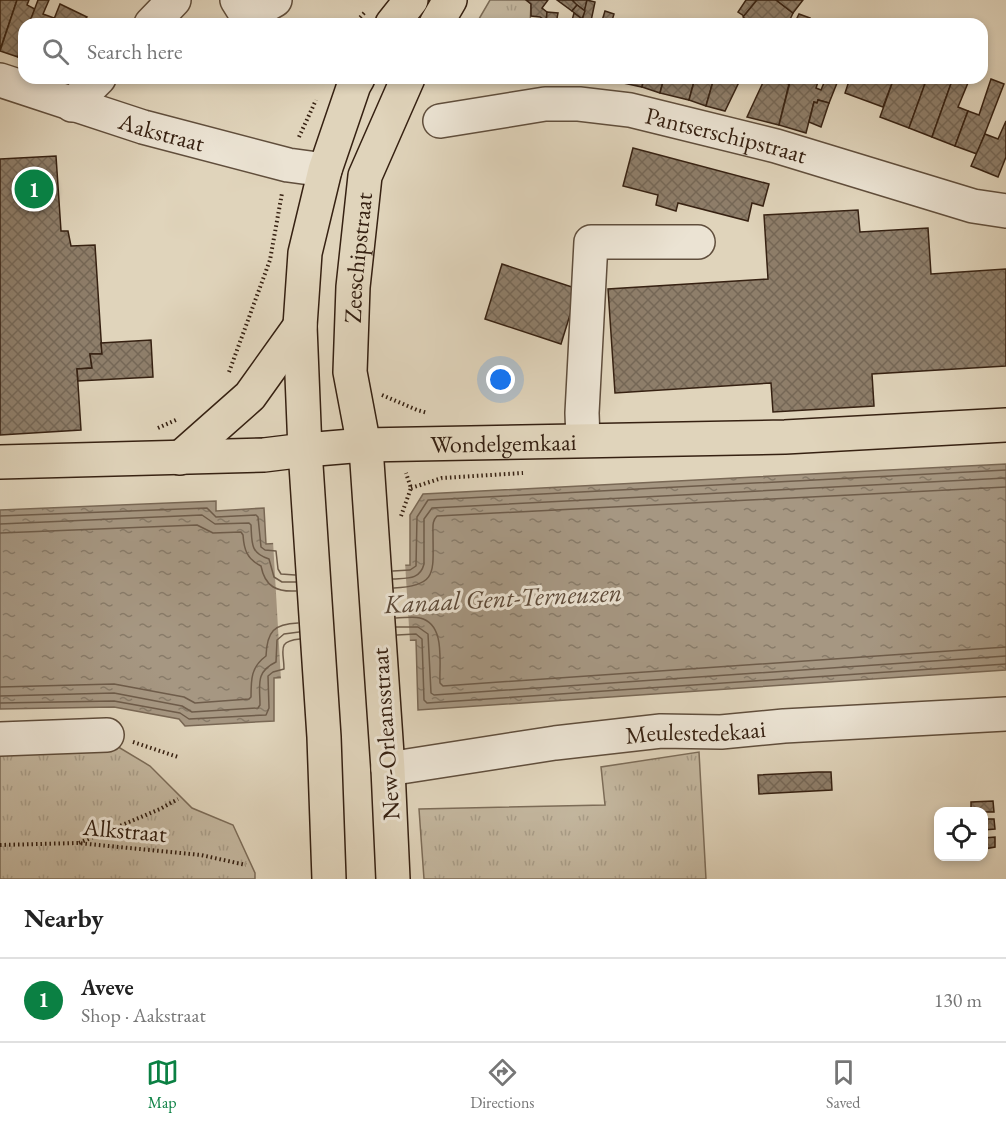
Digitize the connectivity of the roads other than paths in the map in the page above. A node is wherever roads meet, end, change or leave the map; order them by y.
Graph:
1 (174, 0) edge
2 (237, 0) edge
3 (274, 0) edge
4 (411, 0) edge
5 (450, 0) edge
6 (157, 18) edge
7 (397, 18) edge
8 (440, 18) edge
9 (0, 80) edge
10 (93, 84) edge
11 (355, 84) edge
12 (405, 84) edge
13 (72, 105) junction
14 (440, 121) dead end
15 (325, 170) junction
16 (1006, 211) edge
17 (698, 242) dead end
18 (300, 327) junction
19 (1006, 425) edge
20 (584, 440) junction
21 (364, 445) junction
22 (304, 450) junction
23 (180, 458) junction
24 (0, 462) edge
25 (1006, 714) edge
26 (107, 735) road end
27 (0, 739) edge
28 (388, 769) junction
29 (329, 879) edge
30 (393, 879) edge

1 - 6 street
2 - 3 street
4 - 7 main road
5 - 8 main road
9 - 13 street, Aakstraat
10 - 13 street
11 - 15 main road, Zeeschipstraat
12 - 21 main road, Zeeschipstraat
13 - 15 street, Aakstraat
14 - 16 street, Pantserschipstraat
15 - 18 main road, Zeeschipstraat
17 - 20 street
18 - 22 main road, Zeeschipstraat
18 - 23 main road
19 - 20 main road, Wondelgemkaai
20 - 21 main road, Wondelgemkaai
21 - 22 main road, Wondelgemkaai
21 - 28 main road, New-Orleansstraat
22 - 23 main road, Wondelgemkaai
22 - 29 main road
23 - 24 main road, Wondelgemkaai
25 - 28 street, Meulestedekaai
26 - 27 street
28 - 30 main road, New-Orleansstraat

